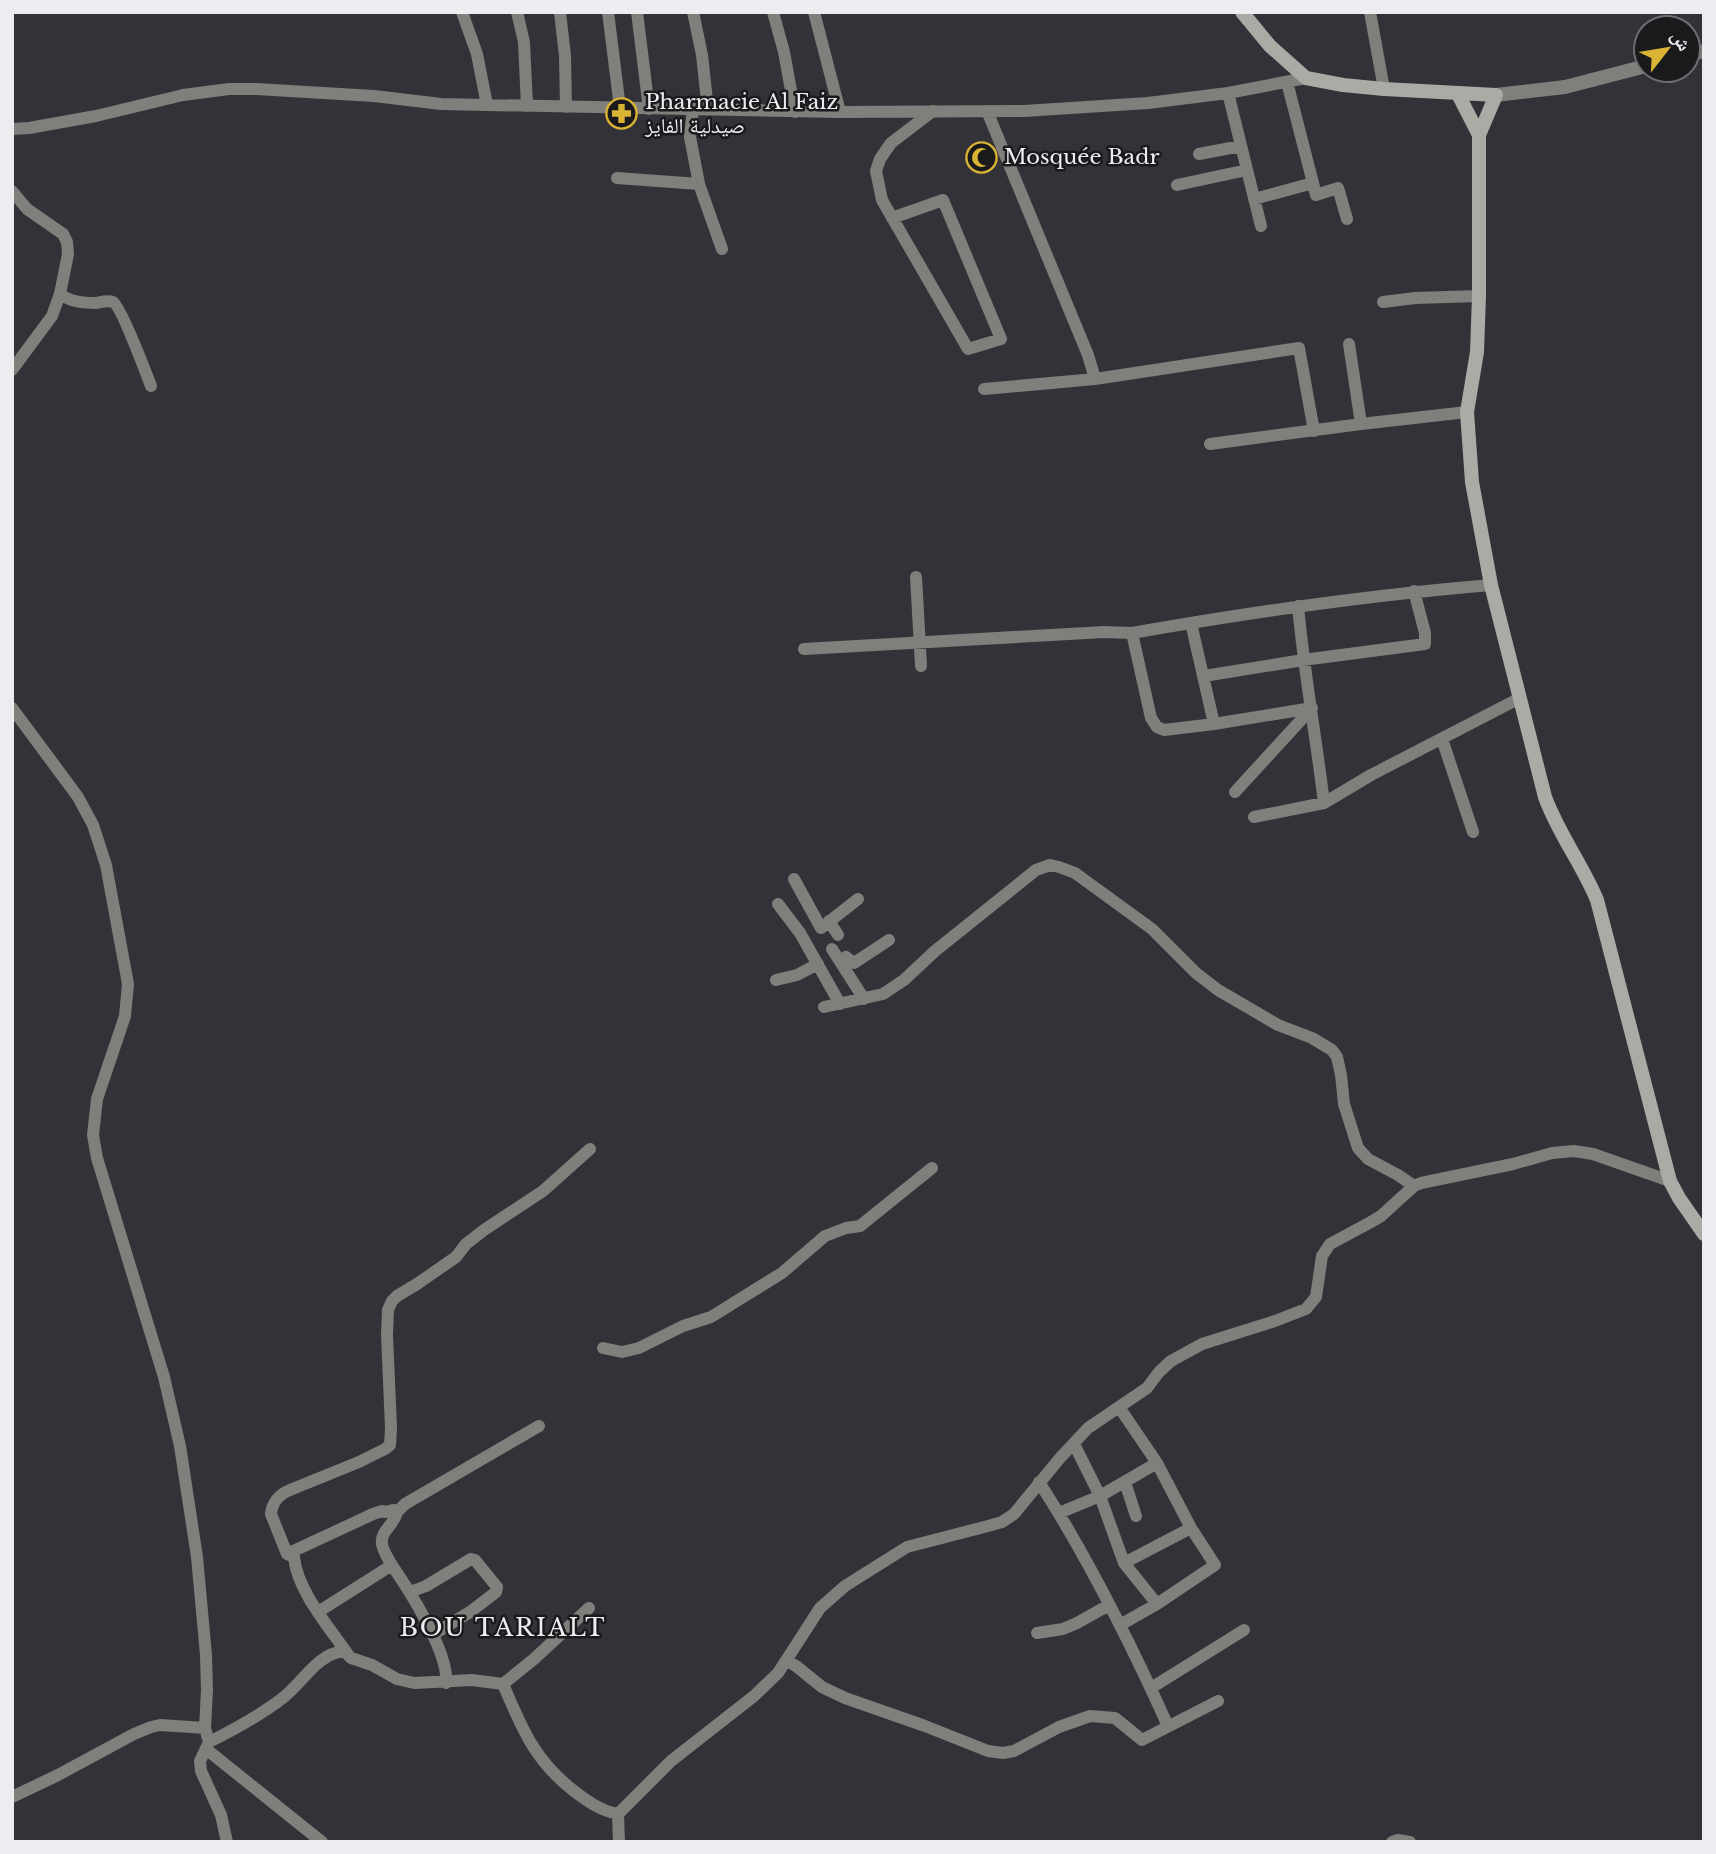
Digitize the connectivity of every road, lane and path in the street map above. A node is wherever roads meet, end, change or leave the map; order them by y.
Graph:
1 (462, 12) edge
2 (517, 12) edge
3 (560, 12) edge
4 (608, 12) edge
5 (638, 12) edge
6 (693, 12) edge
7 (773, 12) edge
8 (814, 12) edge
9 (1241, 12) edge
10 (1370, 12) edge
11 (1632, 70) edge
12 (1306, 78) junction
13 (1287, 82) junction
14 (1384, 89) junction
15 (1228, 93) junction
16 (1458, 94) junction
17 (1496, 95) junction
18 (488, 105) junction
19 (527, 106) junction
20 (566, 107) junction
21 (620, 108) junction
22 (649, 108) junction
23 (694, 109) junction
24 (708, 110) junction
25 (795, 111) junction
26 (933, 111) junction
27 (986, 111) junction
28 (840, 112) junction
29 (12, 129) edge
30 (1479, 135) junction
31 (1241, 146) junction
32 (1199, 155) dead end
33 (1247, 170) junction
34 (617, 178) dead end
35 (1313, 183) junction
36 (699, 184) junction
37 (1177, 185) dead end
38 (12, 191) edge
39 (1254, 199) junction
40 (892, 218) junction
41 (1347, 219) dead end
42 (1261, 226) dead end
43 (722, 249) dead end
44 (60, 294) junction
45 (1479, 296) junction
46 (1383, 302) dead end
47 (1349, 344) dead end
48 (12, 370) edge
49 (1095, 379) junction
50 (151, 386) dead end
51 (984, 389) dead end
52 (1467, 412) junction
53 (1362, 424) junction
54 (1314, 431) junction
55 (1210, 444) dead end
56 (916, 577) dead end
57 (1491, 584) junction
58 (1414, 591) junction
59 (1298, 606) junction
60 (1191, 623) junction
61 (1132, 633) junction
62 (920, 643) junction
63 (804, 649) dead end
64 (1303, 660) junction
65 (921, 666) dead end
66 (1204, 676) junction
67 (1520, 698) junction
68 (12, 708) edge
69 (1312, 708) junction
70 (1214, 724) junction
71 (1442, 740) junction
72 (1235, 792) dead end
73 (1324, 803) junction
74 (1254, 817) dead end
75 (1473, 832) dead end
76 (794, 879) dead end
77 (858, 899) dead end
78 (778, 904) dead end
79 (830, 921) junction
80 (838, 934) dead end
81 (889, 940) dead end
82 (832, 949) dead end
83 (841, 961) junction
84 (818, 964) junction
85 (776, 980) dead end
86 (864, 999) junction
87 (840, 1004) junction
88 (824, 1007) dead end
89 (590, 1150) dead end
90 (932, 1168) dead end
91 (1670, 1181) junction
92 (1414, 1186) junction
93 (1704, 1234) edge
94 (603, 1348) dead end
95 (1119, 1407) junction
96 (539, 1426) dead end
97 (1074, 1444) junction
98 (1157, 1463) junction
99 (1040, 1482) junction
100 (1125, 1482) junction
101 (1100, 1496) junction
102 (1059, 1513) junction
103 (395, 1514) junction
104 (1136, 1516) dead end
105 (1191, 1528) junction
106 (287, 1554) junction
107 (1124, 1563) junction
108 (392, 1565) junction
109 (410, 1592) junction
110 (1157, 1604) junction
111 (1109, 1605) junction
112 (589, 1608) dead end
113 (318, 1612) junction
114 (1120, 1625) junction
115 (1244, 1630) dead end
116 (1037, 1633) dead end
117 (432, 1635) junction
118 (351, 1658) junction
119 (787, 1661) junction
120 (446, 1683) junction
121 (503, 1684) junction
122 (1151, 1688) junction
123 (1218, 1701) dead end
124 (1168, 1726) junction
125 (205, 1728) junction
126 (207, 1746) junction
127 (12, 1797) edge
128 (618, 1814) junction
129 (227, 1842) edge
130 (322, 1842) edge
131 (619, 1842) edge
132 (1392, 1842) edge
133 (1410, 1842) edge

1 - 18 street
2 - 19 street
3 - 20 street
4 - 21 street
5 - 22 street
6 - 24 street
7 - 25 street
8 - 28 street
9 - 12 main road
10 - 14 street
11 - 17 street
12 - 13 street
12 - 14 main road
13 - 15 street
13 - 35 street
14 - 16 main road
15 - 27 street
15 - 31 street
16 - 17 main road
16 - 30 main road
17 - 30 main road
18 - 19 street
18 - 29 street
19 - 20 street
20 - 21 street
21 - 22 street
22 - 23 street
23 - 24 street
23 - 36 street
24 - 25 street
25 - 28 street
26 - 27 street
26 - 28 street
26 - 40 street
27 - 49 street
30 - 45 main road
31 - 32 street
31 - 33 street
33 - 37 street
33 - 39 street
34 - 36 street
35 - 39 street
35 - 41 street
36 - 43 street
38 - 44 street
39 - 42 street
40 - 40 street
44 - 48 street
44 - 50 street
45 - 46 street
45 - 52 main road
47 - 53 street
49 - 51 street
49 - 54 street
52 - 53 street
52 - 57 main road
53 - 54 street
54 - 55 street
56 - 62 street
57 - 58 street
57 - 67 main road
58 - 59 street
58 - 64 street
59 - 60 street
59 - 64 street
60 - 61 street
60 - 66 street
61 - 62 street
61 - 70 street
62 - 63 street
62 - 65 street
64 - 66 street
64 - 69 street
66 - 70 street
67 - 71 street
67 - 91 main road
68 - 125 street
69 - 70 street
69 - 72 street
69 - 73 street
71 - 73 street
71 - 75 street
73 - 74 street
76 - 79 street
77 - 79 street
78 - 84 street
79 - 80 street
81 - 83 street
82 - 83 street
83 - 86 street
84 - 85 street
84 - 87 street
86 - 87 street
86 - 92 street
87 - 88 street
89 - 106 street
90 - 94 street
91 - 92 street
91 - 93 main road
92 - 95 street
95 - 97 street
95 - 98 street
96 - 103 street
97 - 99 street
97 - 101 street
98 - 100 street
98 - 105 street
99 - 102 street
99 - 119 street
100 - 101 street
100 - 104 street
101 - 102 street
101 - 107 street
102 - 111 street
103 - 106 street
103 - 108 street
105 - 107 street
105 - 110 street
106 - 113 street
107 - 110 street
108 - 109 street
108 - 113 street
109 - 117 street
109 - 117 street
110 - 114 street
111 - 114 street
111 - 116 street
112 - 121 street
113 - 118 street
114 - 122 street
115 - 122 street
117 - 120 street
118 - 120 street
118 - 126 street
119 - 124 street
119 - 128 street
120 - 121 street
121 - 128 street
122 - 124 street
123 - 124 street
125 - 126 street
125 - 127 street
126 - 129 street
126 - 130 street
128 - 131 street
132 - 133 street

